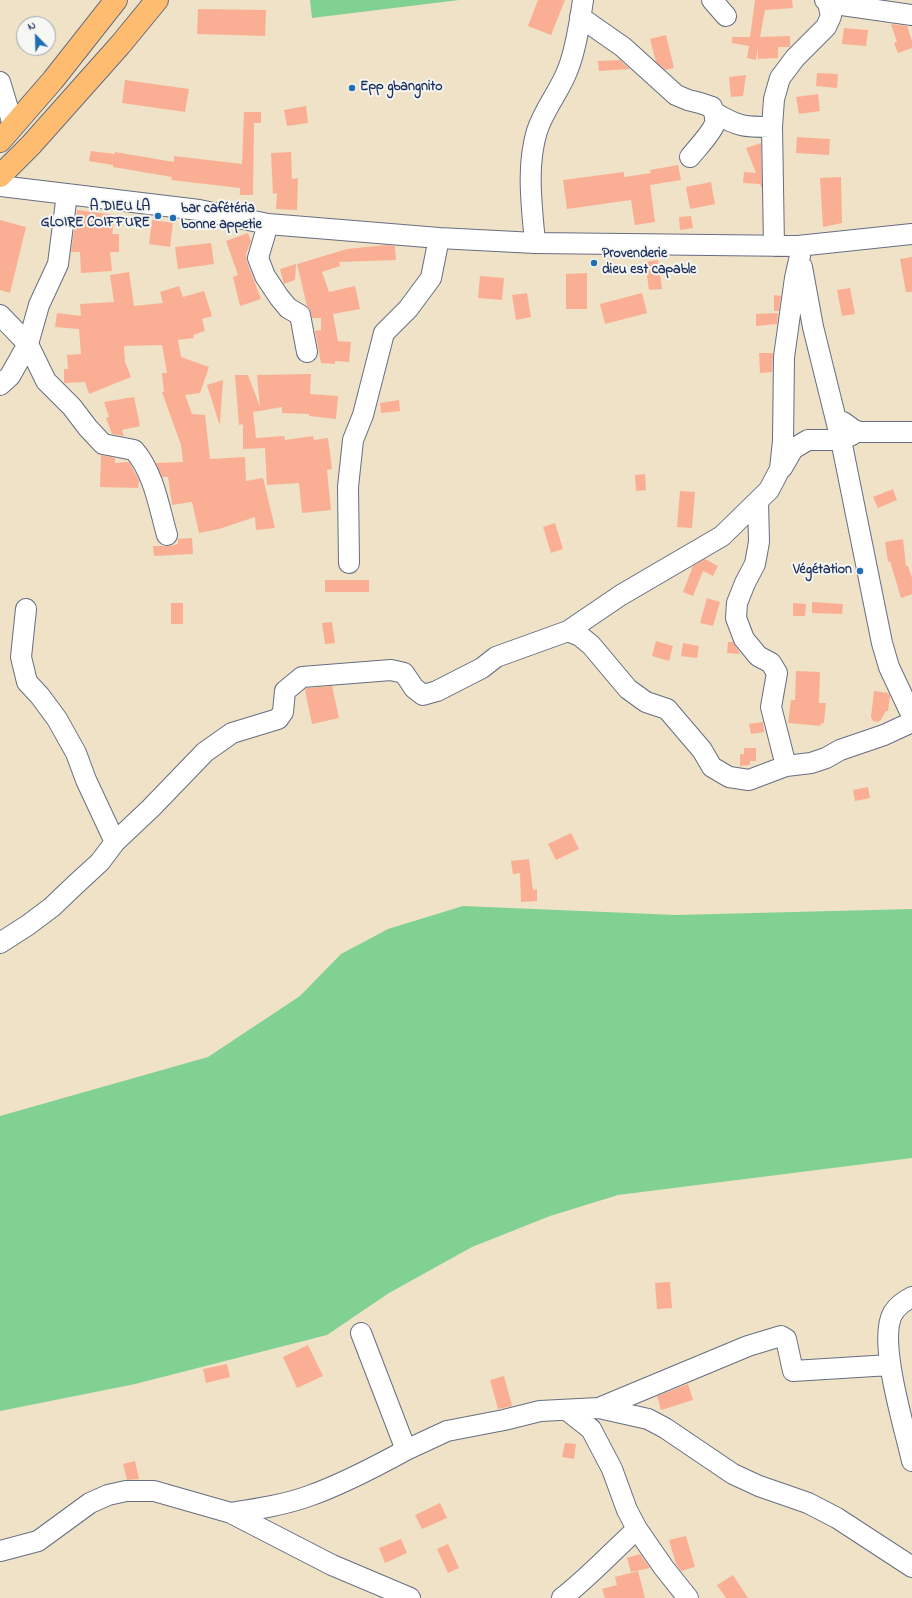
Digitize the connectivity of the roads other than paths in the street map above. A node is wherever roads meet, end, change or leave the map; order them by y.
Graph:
1 (116, 0) edge
2 (157, 0) edge
3 (712, 0) edge
4 (827, 1) edge
5 (582, 8) edge
6 (912, 15) edge
7 (726, 16) dead end
8 (0, 82) edge
9 (715, 113) junction
10 (772, 127) junction
11 (6, 133) edge
12 (690, 157) dead end
13 (0, 176) edge
14 (0, 186) edge
15 (68, 194) junction
16 (268, 224) junction
17 (912, 234) edge
18 (439, 238) junction
19 (535, 243) junction
20 (774, 246) junction
21 (799, 251) junction
22 (0, 314) edge
23 (28, 344) junction
24 (307, 352) dead end
25 (0, 385) edge
26 (912, 432) edge
27 (848, 435) junction
28 (780, 469) junction
29 (758, 502) junction
30 (167, 535) dead end
31 (348, 563) dead end
32 (26, 610) dead end
33 (568, 631) junction
34 (912, 716) edge
35 (912, 722) edge
36 (786, 766) junction
37 (114, 842) junction
38 (0, 943) edge
39 (912, 1297) edge
40 (361, 1333) dead end
41 (890, 1365) junction
42 (599, 1408) junction
43 (568, 1411) junction
44 (406, 1450) junction
45 (912, 1460) edge
46 (231, 1513) junction
47 (637, 1529) junction
48 (0, 1551) edge
49 (912, 1566) edge
50 (410, 1598) edge
51 (562, 1598) edge
52 (688, 1598) edge

1 - 11 main road
2 - 13 main road
3 - 7 street
4 - 6 street
4 - 10 street
5 - 9 street
5 - 19 street
8 - 11 street
9 - 10 street
9 - 12 street
10 - 20 street
14 - 15 street
15 - 16 street
15 - 23 street
16 - 18 street
16 - 24 street
17 - 21 street
18 - 19 street
18 - 31 street
19 - 20 street
20 - 21 street
21 - 27 street
21 - 28 street
22 - 23 street
23 - 25 street
23 - 30 street
26 - 27 street
27 - 28 street
27 - 34 street
28 - 29 street
29 - 33 street
29 - 36 street
32 - 37 street
33 - 36 street
33 - 37 street
35 - 36 street
37 - 38 street
39 - 41 street
40 - 44 street
41 - 42 street
41 - 45 street
42 - 43 street
42 - 49 street
43 - 44 street
43 - 47 street
44 - 46 street
46 - 48 street
46 - 50 street
47 - 51 street
47 - 52 street

